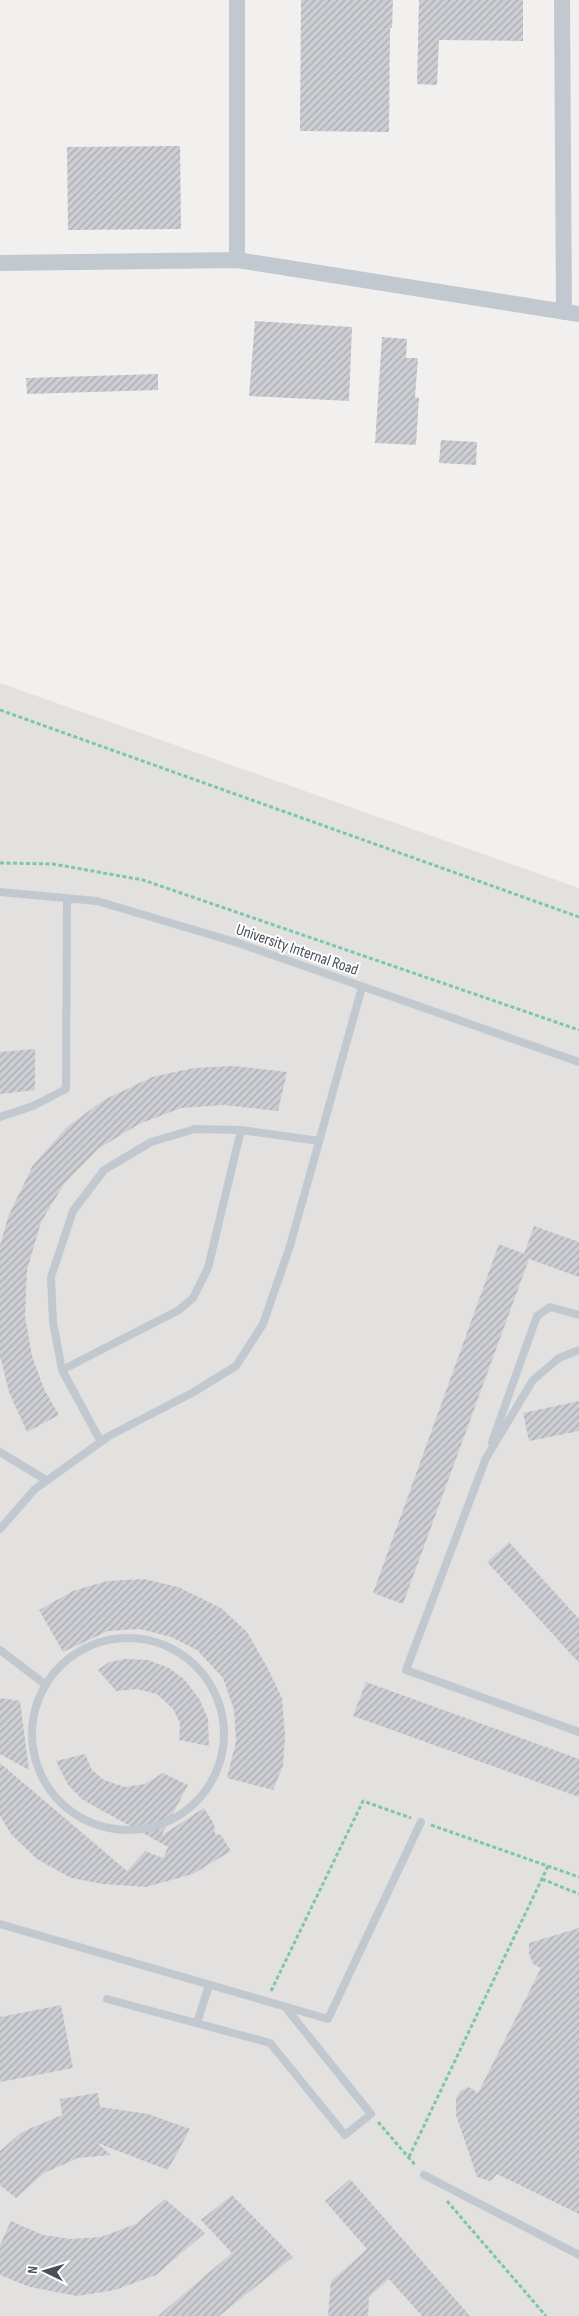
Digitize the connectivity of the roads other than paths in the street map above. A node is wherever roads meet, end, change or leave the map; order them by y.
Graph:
1 (237, 0) edge
2 (562, 0) edge
3 (237, 260) junction
4 (0, 263) edge
5 (571, 313) edge
6 (0, 892) edge
7 (67, 898) junction
8 (362, 987) junction
9 (579, 1062) edge
10 (0, 1117) edge
11 (241, 1130) junction
12 (319, 1140) junction
13 (579, 1315) edge
14 (579, 1350) edge
15 (62, 1370) junction
16 (100, 1442) junction
17 (0, 1452) edge
18 (486, 1458) junction
19 (46, 1480) junction
20 (0, 1529) edge
21 (0, 1650) edge
22 (46, 1685) junction
23 (579, 1732) edge
24 (421, 1822) dead end
25 (0, 1924) edge
26 (209, 1985) junction
27 (107, 1999) dead end
28 (286, 2008) junction
29 (197, 2023) junction
30 (424, 2175) road end
31 (579, 2255) edge

1 - 3 street
2 - 5 street
3 - 4 street
3 - 5 street
6 - 7 lane, University Internal Road
7 - 8 lane, University Internal Road
7 - 10 lane
8 - 9 lane, University Internal Road
8 - 12 lane
11 - 12 lane
11 - 15 lane
11 - 15 lane
12 - 16 lane
13 - 18 lane
14 - 18 lane
15 - 16 lane
16 - 19 lane
17 - 19 lane
18 - 23 lane
19 - 20 lane
21 - 22 lane
22 - 22 lane
24 - 28 lane
25 - 26 lane
26 - 28 lane
26 - 29 lane
27 - 29 lane
28 - 29 lane
30 - 31 lane

